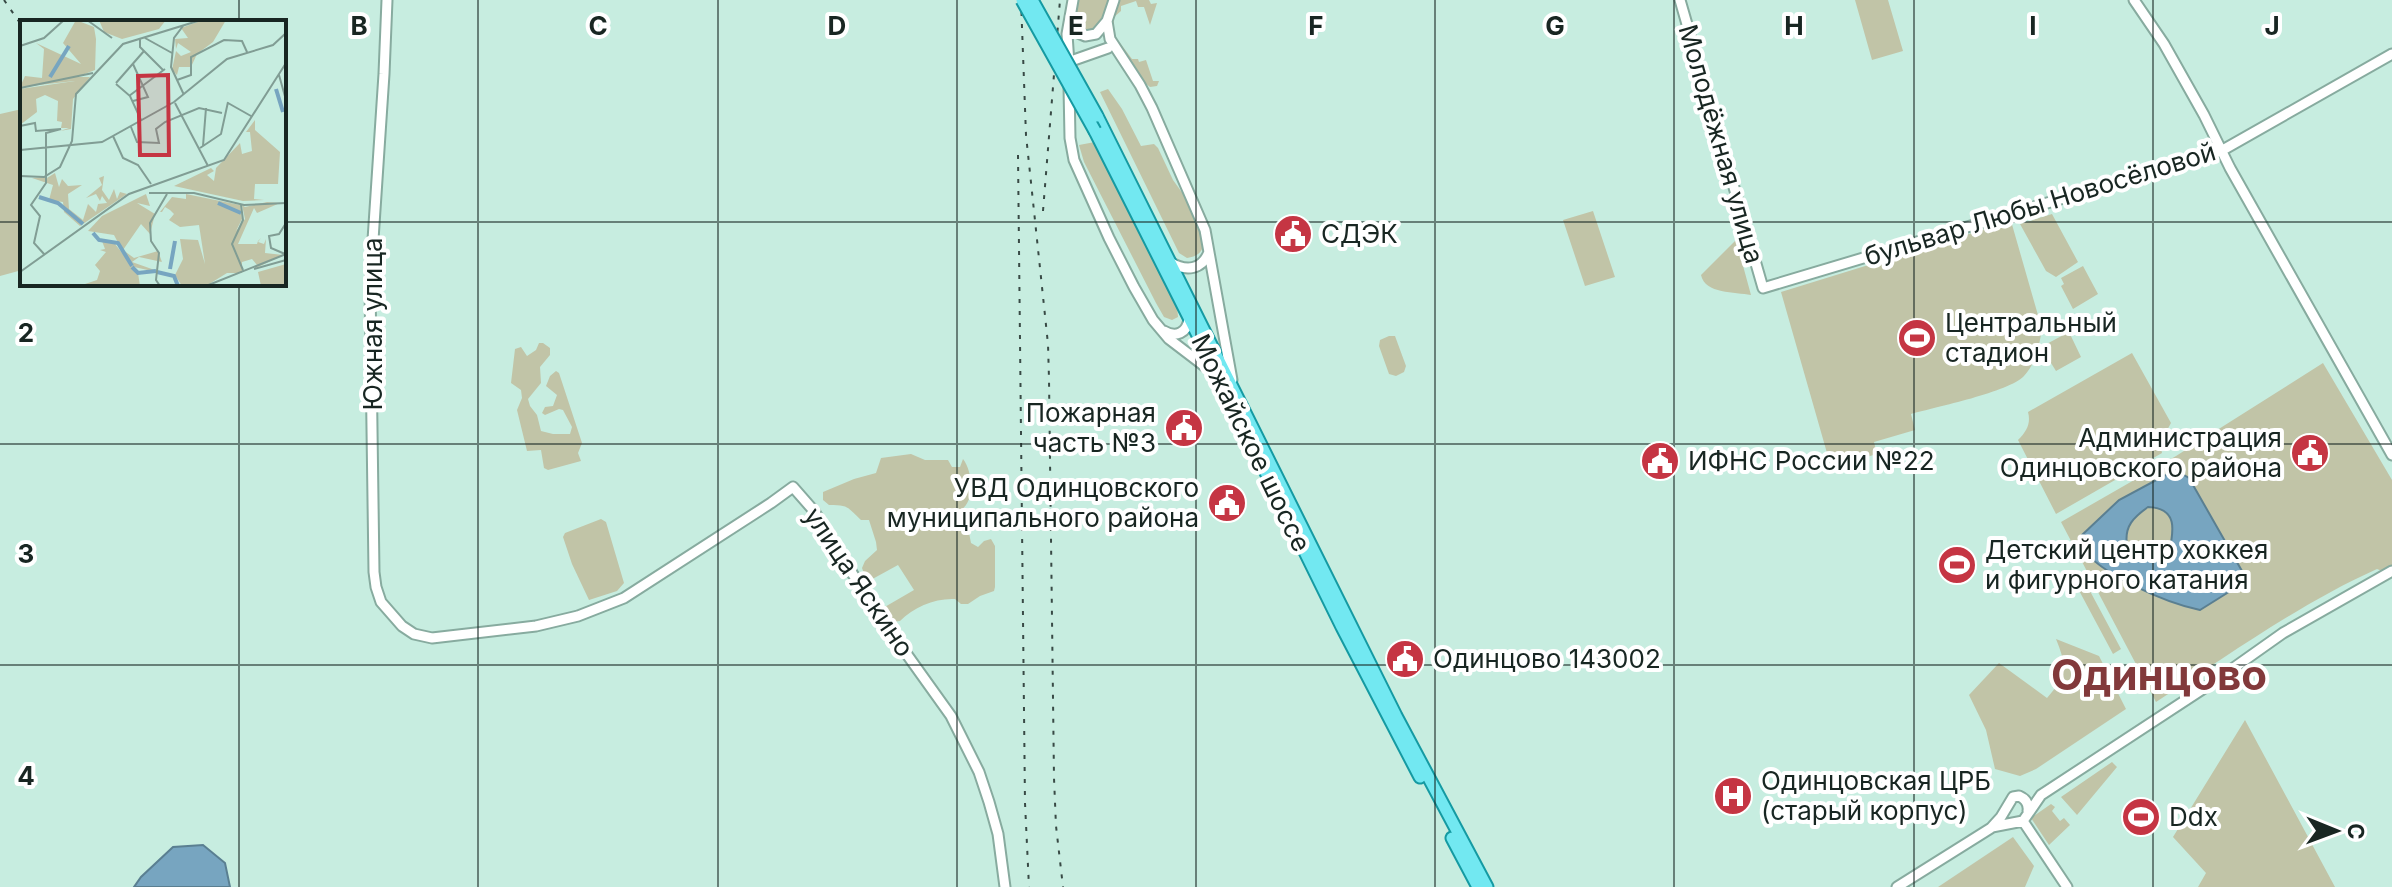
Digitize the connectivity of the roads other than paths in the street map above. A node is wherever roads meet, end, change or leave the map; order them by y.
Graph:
1 (387, 0) edge
2 (1022, 0) edge
3 (1032, 0) edge
4 (1073, 0) edge
5 (1114, 0) edge
6 (1680, 0) edge
7 (2134, 0) edge
8 (1069, 17) junction
9 (1107, 21) junction
10 (1092, 36) junction
11 (1108, 48) junction
12 (2392, 54) edge
13 (1120, 57) junction
14 (1070, 62) junction
15 (2221, 151) junction
16 (1210, 249) junction
17 (1170, 262) junction
18 (1763, 288) joint
19 (1189, 319) junction
20 (1161, 329) junction
21 (1229, 388) junction
22 (2392, 455) edge
23 (2392, 571) edge
24 (414, 634) joint
25 (2041, 795) junction
26 (2022, 797) junction
27 (2007, 807) junction
28 (2022, 818) junction
29 (1991, 828) junction
30 (1005, 887) edge
31 (1478, 887) edge
32 (1487, 887) edge
33 (1897, 887) edge
34 (2067, 887) edge

1 - 24 street, Южная улица
2 - 19 main road, Можайское шоссе, bridge
3 - 17 main road, Можайское шоссе, bridge
4 - 8 street
5 - 9 street
6 - 18 street, Молодёжная улица
7 - 15 street
8 - 10 street
8 - 14 street
9 - 10 street
9 - 13 street
10 - 11 street
10 - 14 street
11 - 13 street
11 - 14 street
12 - 15 street, бульвар Любы Новосёловой
13 - 16 street
14 - 20 street
15 - 18 street, бульвар Любы Новосёловой
15 - 22 street
16 - 17 street
16 - 21 street
17 - 21 main road, Можайское шоссе
19 - 20 street
19 - 21 main road, Можайское шоссе
20 - 21 street
21 - 31 main road, Можайское шоссе
21 - 32 main road, Можайское шоссе
23 - 25 street
24 - 30 street, улица Яскино
25 - 26 street
25 - 28 street
26 - 27 street
26 - 28 street
27 - 28 street
27 - 29 street
28 - 29 street
28 - 34 street
29 - 33 street

